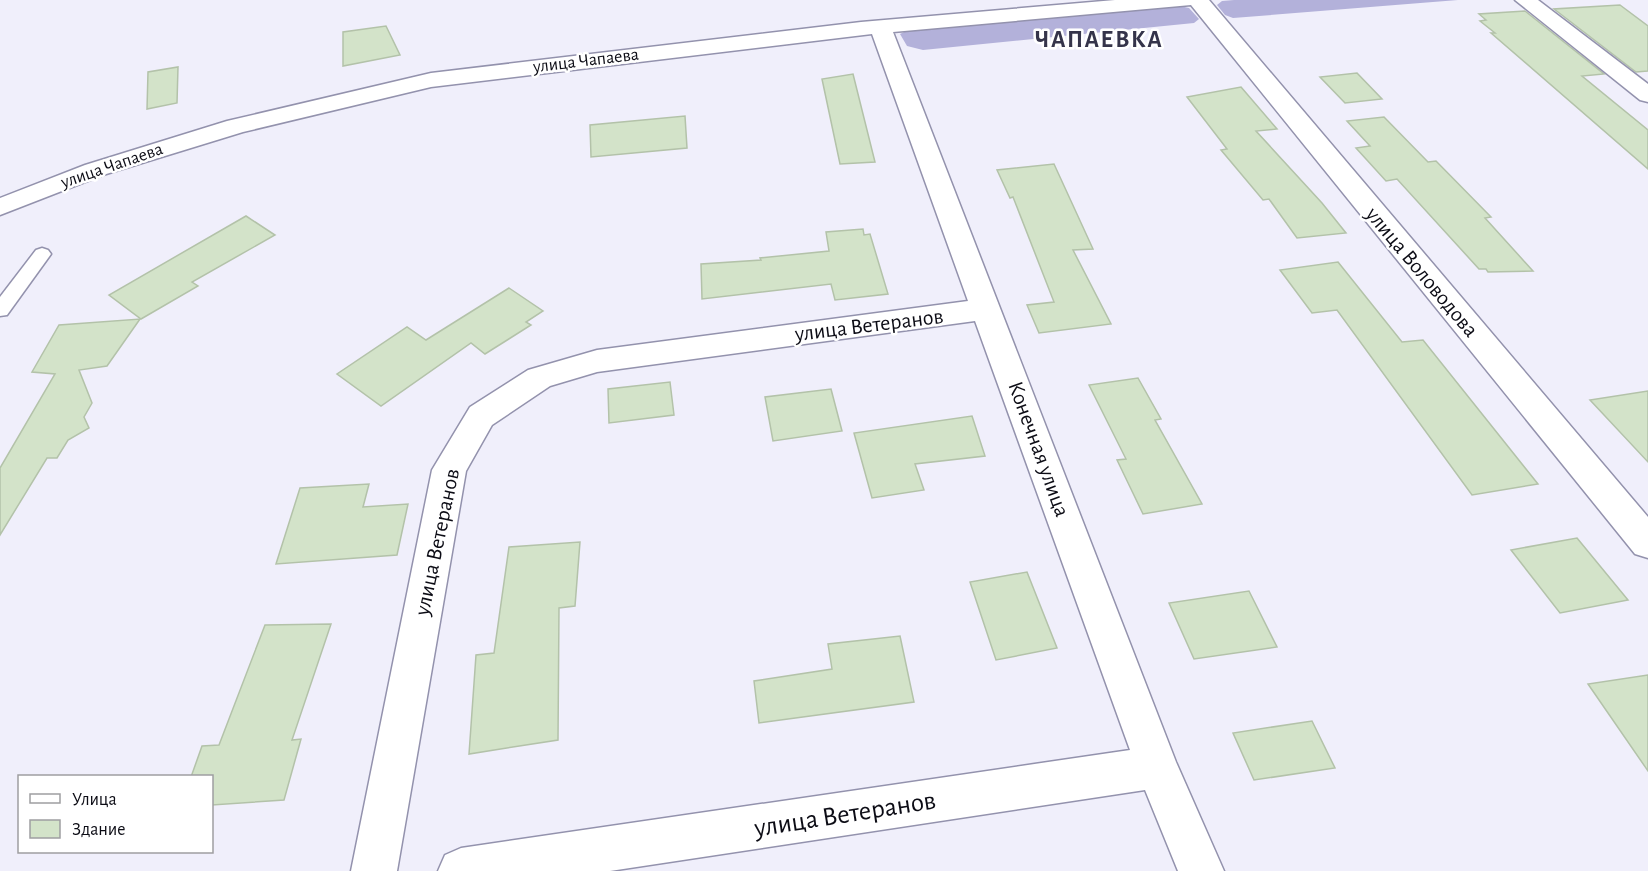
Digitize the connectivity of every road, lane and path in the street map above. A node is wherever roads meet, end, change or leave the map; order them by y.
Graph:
1 (1188, 0) edge
2 (1198, 0) edge
3 (1525, 0) edge
4 (880, 27) junction
5 (1648, 95) edge
6 (0, 207) edge
7 (42, 254) dead end
8 (987, 309) junction
9 (0, 310) edge
10 (1648, 543) edge
11 (1157, 767) junction
12 (374, 871) edge
13 (461, 871) edge
14 (1201, 871) edge

1 - 4 street, улица Чапаева
2 - 10 street, улица Воловодова
3 - 5 street
4 - 6 street, улица Чапаева
4 - 8 street, Конечная улица
7 - 9 lane
8 - 11 street, Конечная улица
8 - 12 street, улица Ветеранов
11 - 13 street, улица Ветеранов
11 - 14 street, Конечная улица

